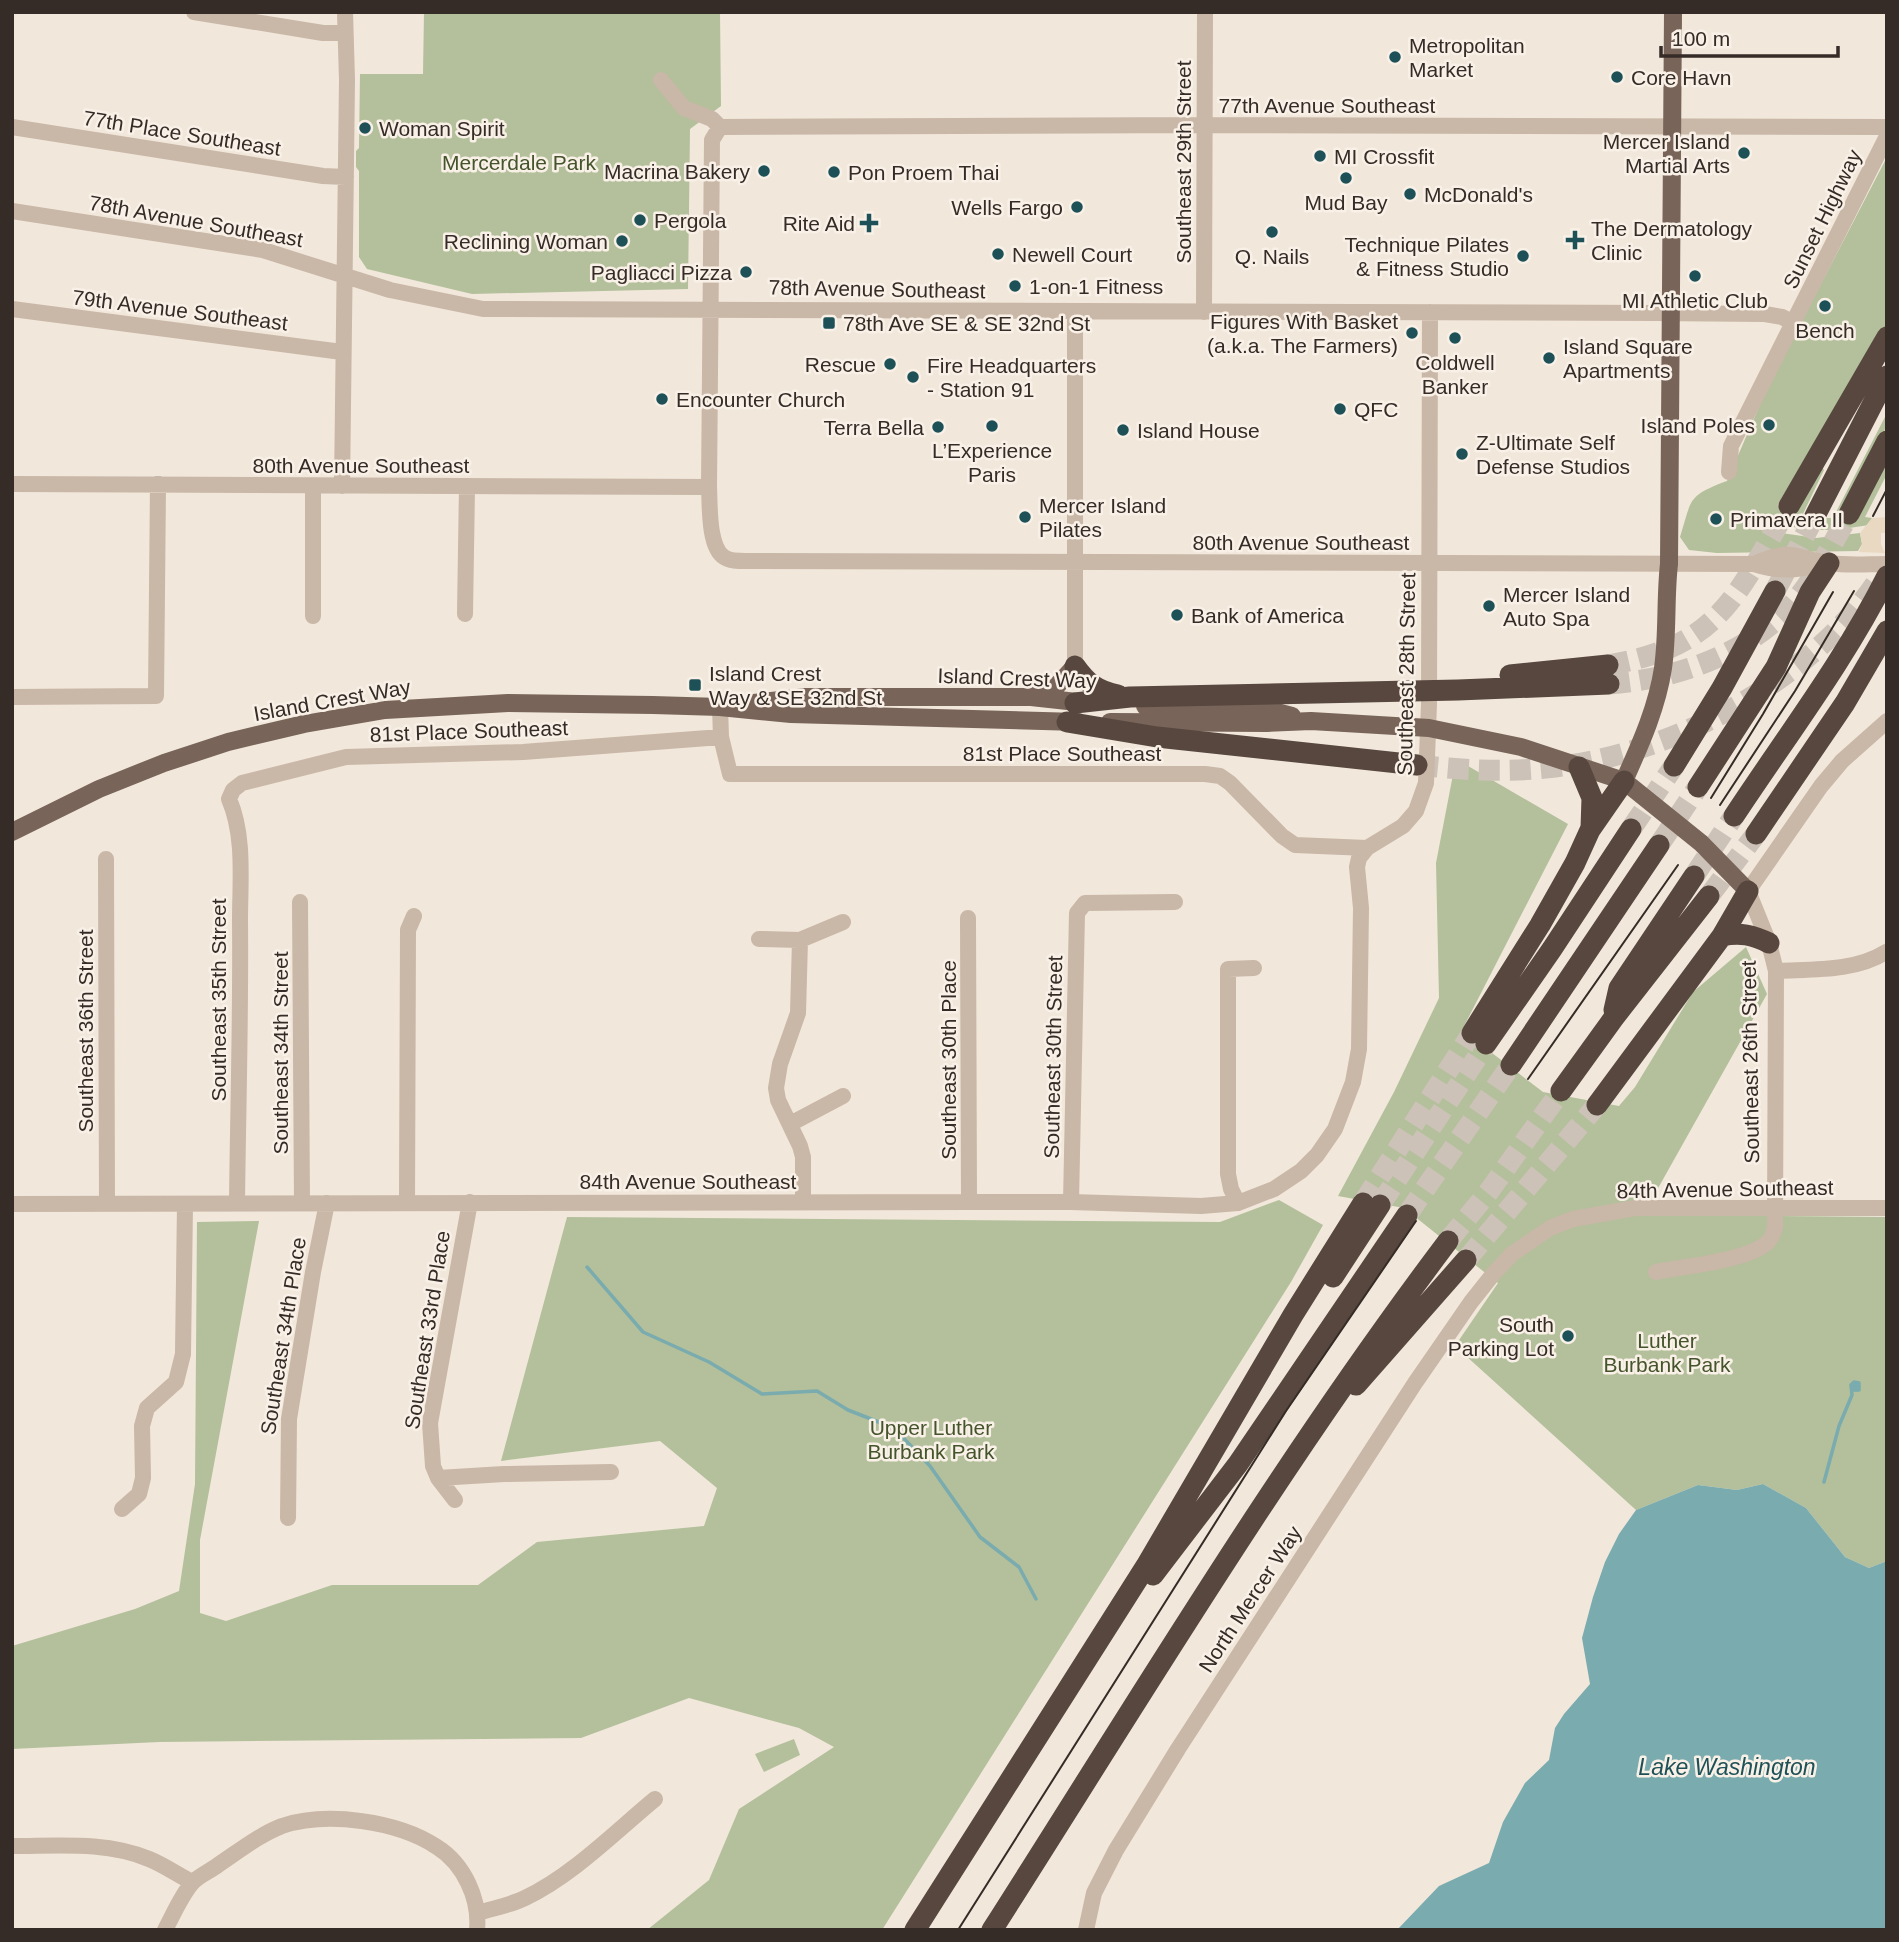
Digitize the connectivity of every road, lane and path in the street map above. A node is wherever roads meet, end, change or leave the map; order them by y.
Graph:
1 (194, 12) edge
2 (345, 12) edge
3 (1205, 12) edge
4 (1673, 12) edge
5 (345, 33) junction
6 (661, 80) dead end
7 (1204, 125) junction
8 (1673, 125) junction
9 (12, 127) edge
10 (719, 127) junction
11 (1887, 127) edge
12 (1887, 136) edge
13 (346, 177) junction
14 (12, 211) edge
15 (344, 274) junction
16 (12, 309) edge
17 (710, 309) junction
18 (1075, 312) junction
19 (1204, 312) junction
20 (1430, 312) junction
21 (1670, 313) junction
22 (1794, 323) junction
23 (1887, 337) edge
24 (342, 352) junction
25 (1887, 376) edge
26 (1887, 441) edge
27 (1728, 472) dead end
28 (12, 484) edge
29 (158, 484) junction
30 (313, 486) junction
31 (342, 486) junction
32 (467, 486) junction
33 (709, 487) junction
34 (1789, 506) tunnel mouth
35 (1849, 514) tunnel mouth
36 (1815, 516) tunnel mouth
37 (1075, 562) junction
38 (1429, 563) junction
39 (1829, 563) junction
40 (1669, 564) junction
41 (1887, 564) edge
42 (1887, 576) edge
43 (1775, 591) tunnel mouth
44 (465, 614) dead end
45 (313, 616) dead end
46 (1887, 631) edge
47 (1074, 666) junction
48 (1609, 675) tunnel mouth
49 (12, 697) edge
50 (1031, 697) junction
51 (1130, 697) junction
52 (719, 707) junction
53 (1071, 712) junction
54 (1887, 721) edge
55 (1429, 729) junction
56 (721, 737) junction
57 (1417, 765) tunnel mouth
58 (1674, 766) tunnel mouth
59 (1579, 767) junction
60 (1624, 781) junction
61 (1698, 787) tunnel mouth
62 (229, 799) joint
63 (1734, 816) tunnel mouth
64 (1631, 829) tunnel mouth
65 (1590, 830) junction
66 (12, 832) edge
67 (1756, 834) tunnel mouth
68 (1659, 845) tunnel mouth
69 (1367, 848) junction
70 (106, 859) dead end
71 (1694, 876) tunnel mouth
72 (1748, 891) junction
73 (1709, 896) tunnel mouth
74 (300, 902) dead end
75 (1175, 902) dead end
76 (414, 916) dead end
77 (968, 918) dead end
78 (844, 922) dead end
79 (1722, 936) junction
80 (759, 939) dead end
81 (800, 940) junction
82 (1769, 943) junction
83 (1886, 952) edge
84 (1254, 968) dead end
85 (1776, 971) junction
86 (1613, 1019) junction
87 (1511, 1065) tunnel mouth
88 (1561, 1091) tunnel mouth
89 (844, 1096) dead end
90 (1597, 1105) tunnel mouth
91 (790, 1124) junction
92 (470, 1202) junction
93 (803, 1202) junction
94 (969, 1202) junction
95 (1071, 1202) junction
96 (185, 1203) junction
97 (237, 1203) junction
98 (302, 1203) junction
99 (327, 1203) junction
100 (407, 1203) junction
101 (1238, 1203) junction
102 (12, 1204) edge
103 (107, 1204) junction
104 (1372, 1204) tunnel mouth
105 (1775, 1207) junction
106 (1887, 1208) edge
107 (1407, 1214) tunnel mouth
108 (1448, 1241) tunnel mouth
109 (1466, 1261) tunnel mouth
110 (1656, 1272) dead end
111 (1471, 1302) joint
112 (1294, 1455) junction
113 (611, 1472) dead end
114 (438, 1478) junction
115 (455, 1500) dead end
116 (122, 1509) dead end
117 (288, 1518) dead end
118 (1080, 1671) junction
119 (656, 1798) dead end
120 (12, 1846) edge
121 (192, 1882) junction
122 (478, 1922) edge
123 (165, 1930) edge
124 (915, 1930) edge
125 (992, 1930) edge
126 (1086, 1930) edge

1 - 5 street
2 - 5 street
3 - 7 street, Southeast 29th Street
4 - 8 main road
5 - 13 street
6 - 10 street, 77th Avenue Southeast
7 - 8 street, 77th Avenue Southeast
7 - 10 street, 77th Avenue Southeast
7 - 19 street, Southeast 29th Street
8 - 11 street, 77th Avenue Southeast
8 - 21 main road
9 - 13 street, 77th Place Southeast
10 - 17 street
12 - 22 street, Sunset Highway
13 - 15 street
14 - 15 street, 78th Avenue Southeast
15 - 17 street, 78th Avenue Southeast
15 - 24 street
16 - 24 street, 79th Avenue Southeast
17 - 18 street, 78th Avenue Southeast
17 - 33 street
18 - 19 street, 78th Avenue Southeast
18 - 37 street
19 - 20 street, 78th Avenue Southeast
20 - 21 street, 78th Avenue Southeast
20 - 38 street, Southeast 28th Street
21 - 22 street, 78th Avenue Southeast
21 - 40 main road
22 - 27 street, Sunset Highway
23 - 34 highway
24 - 31 street
25 - 36 highway
26 - 35 highway
28 - 29 street, 80th Avenue Southeast
29 - 30 street, 80th Avenue Southeast
29 - 49 street
30 - 31 street, 80th Avenue Southeast
30 - 45 street
31 - 32 street, 80th Avenue Southeast
32 - 33 street, 80th Avenue Southeast
32 - 44 street
33 - 37 street, 80th Avenue Southeast
37 - 38 street, 80th Avenue Southeast
37 - 47 street
38 - 40 street, 80th Avenue Southeast
38 - 55 street, Southeast 28th Street
39 - 40 street, 80th Avenue Southeast
39 - 41 street, 80th Avenue Southeast
39 - 61 highway
40 - 60 main road
42 - 63 highway
43 - 58 highway
46 - 67 highway
47 - 50 main road
47 - 51 highway
48 - 51 highway
50 - 52 main road, Island Crest Way
50 - 53 main road, Island Crest Way
51 - 53 highway
52 - 53 main road, Island Crest Way
52 - 56 street
52 - 66 main road, Island Crest Way
53 - 55 main road, Island Crest Way
53 - 57 highway
54 - 72 street
55 - 59 main road, Island Crest Way
55 - 69 street, Southeast 28th Street
56 - 62 street, 81st Place Southeast
56 - 69 street, 81st Place Southeast
59 - 60 main road, Island Crest Way
59 - 65 highway
60 - 65 highway
60 - 72 main road, Southeast 26th Street
62 - 97 street, Southeast 35th Street
64 - 65 highway
68 - 87 highway
69 - 101 street, 84th Avenue Southeast
70 - 103 street, Southeast 36th Street
71 - 86 highway
72 - 79 highway
72 - 82 street, Southeast 26th Street
73 - 86 highway
74 - 98 street, Southeast 34th Street
75 - 95 street, Southeast 30th Street
76 - 100 street
77 - 94 street, Southeast 30th Place
78 - 81 street
79 - 82 highway
79 - 90 highway
80 - 81 street
81 - 91 street
82 - 85 street, Southeast 26th Street
83 - 85 street
84 - 101 street
85 - 105 street, Southeast 26th Street
86 - 88 highway
89 - 91 street
91 - 93 street
92 - 93 street, 84th Avenue Southeast
92 - 100 street, 84th Avenue Southeast
92 - 114 street, Southeast 33rd Place
93 - 94 street, 84th Avenue Southeast
94 - 95 street, 84th Avenue Southeast
95 - 101 street, 84th Avenue Southeast
96 - 97 street, 84th Avenue Southeast
96 - 103 street, 84th Avenue Southeast
96 - 116 street
97 - 98 street, 84th Avenue Southeast
98 - 99 street, 84th Avenue Southeast
99 - 100 street, 84th Avenue Southeast
99 - 117 street, Southeast 34th Place
102 - 103 street, 84th Avenue Southeast
104 - 118 highway
105 - 106 street, 84th Avenue Southeast
105 - 110 street, Southeast 26th Street
105 - 111 street, 84th Avenue Southeast
107 - 118 highway
108 - 112 highway
109 - 112 highway
111 - 126 street, North Mercer Way
112 - 125 highway
113 - 114 street
114 - 115 street, Southeast 33rd Place
118 - 124 highway
119 - 122 street
120 - 121 street
121 - 122 street
121 - 123 street

